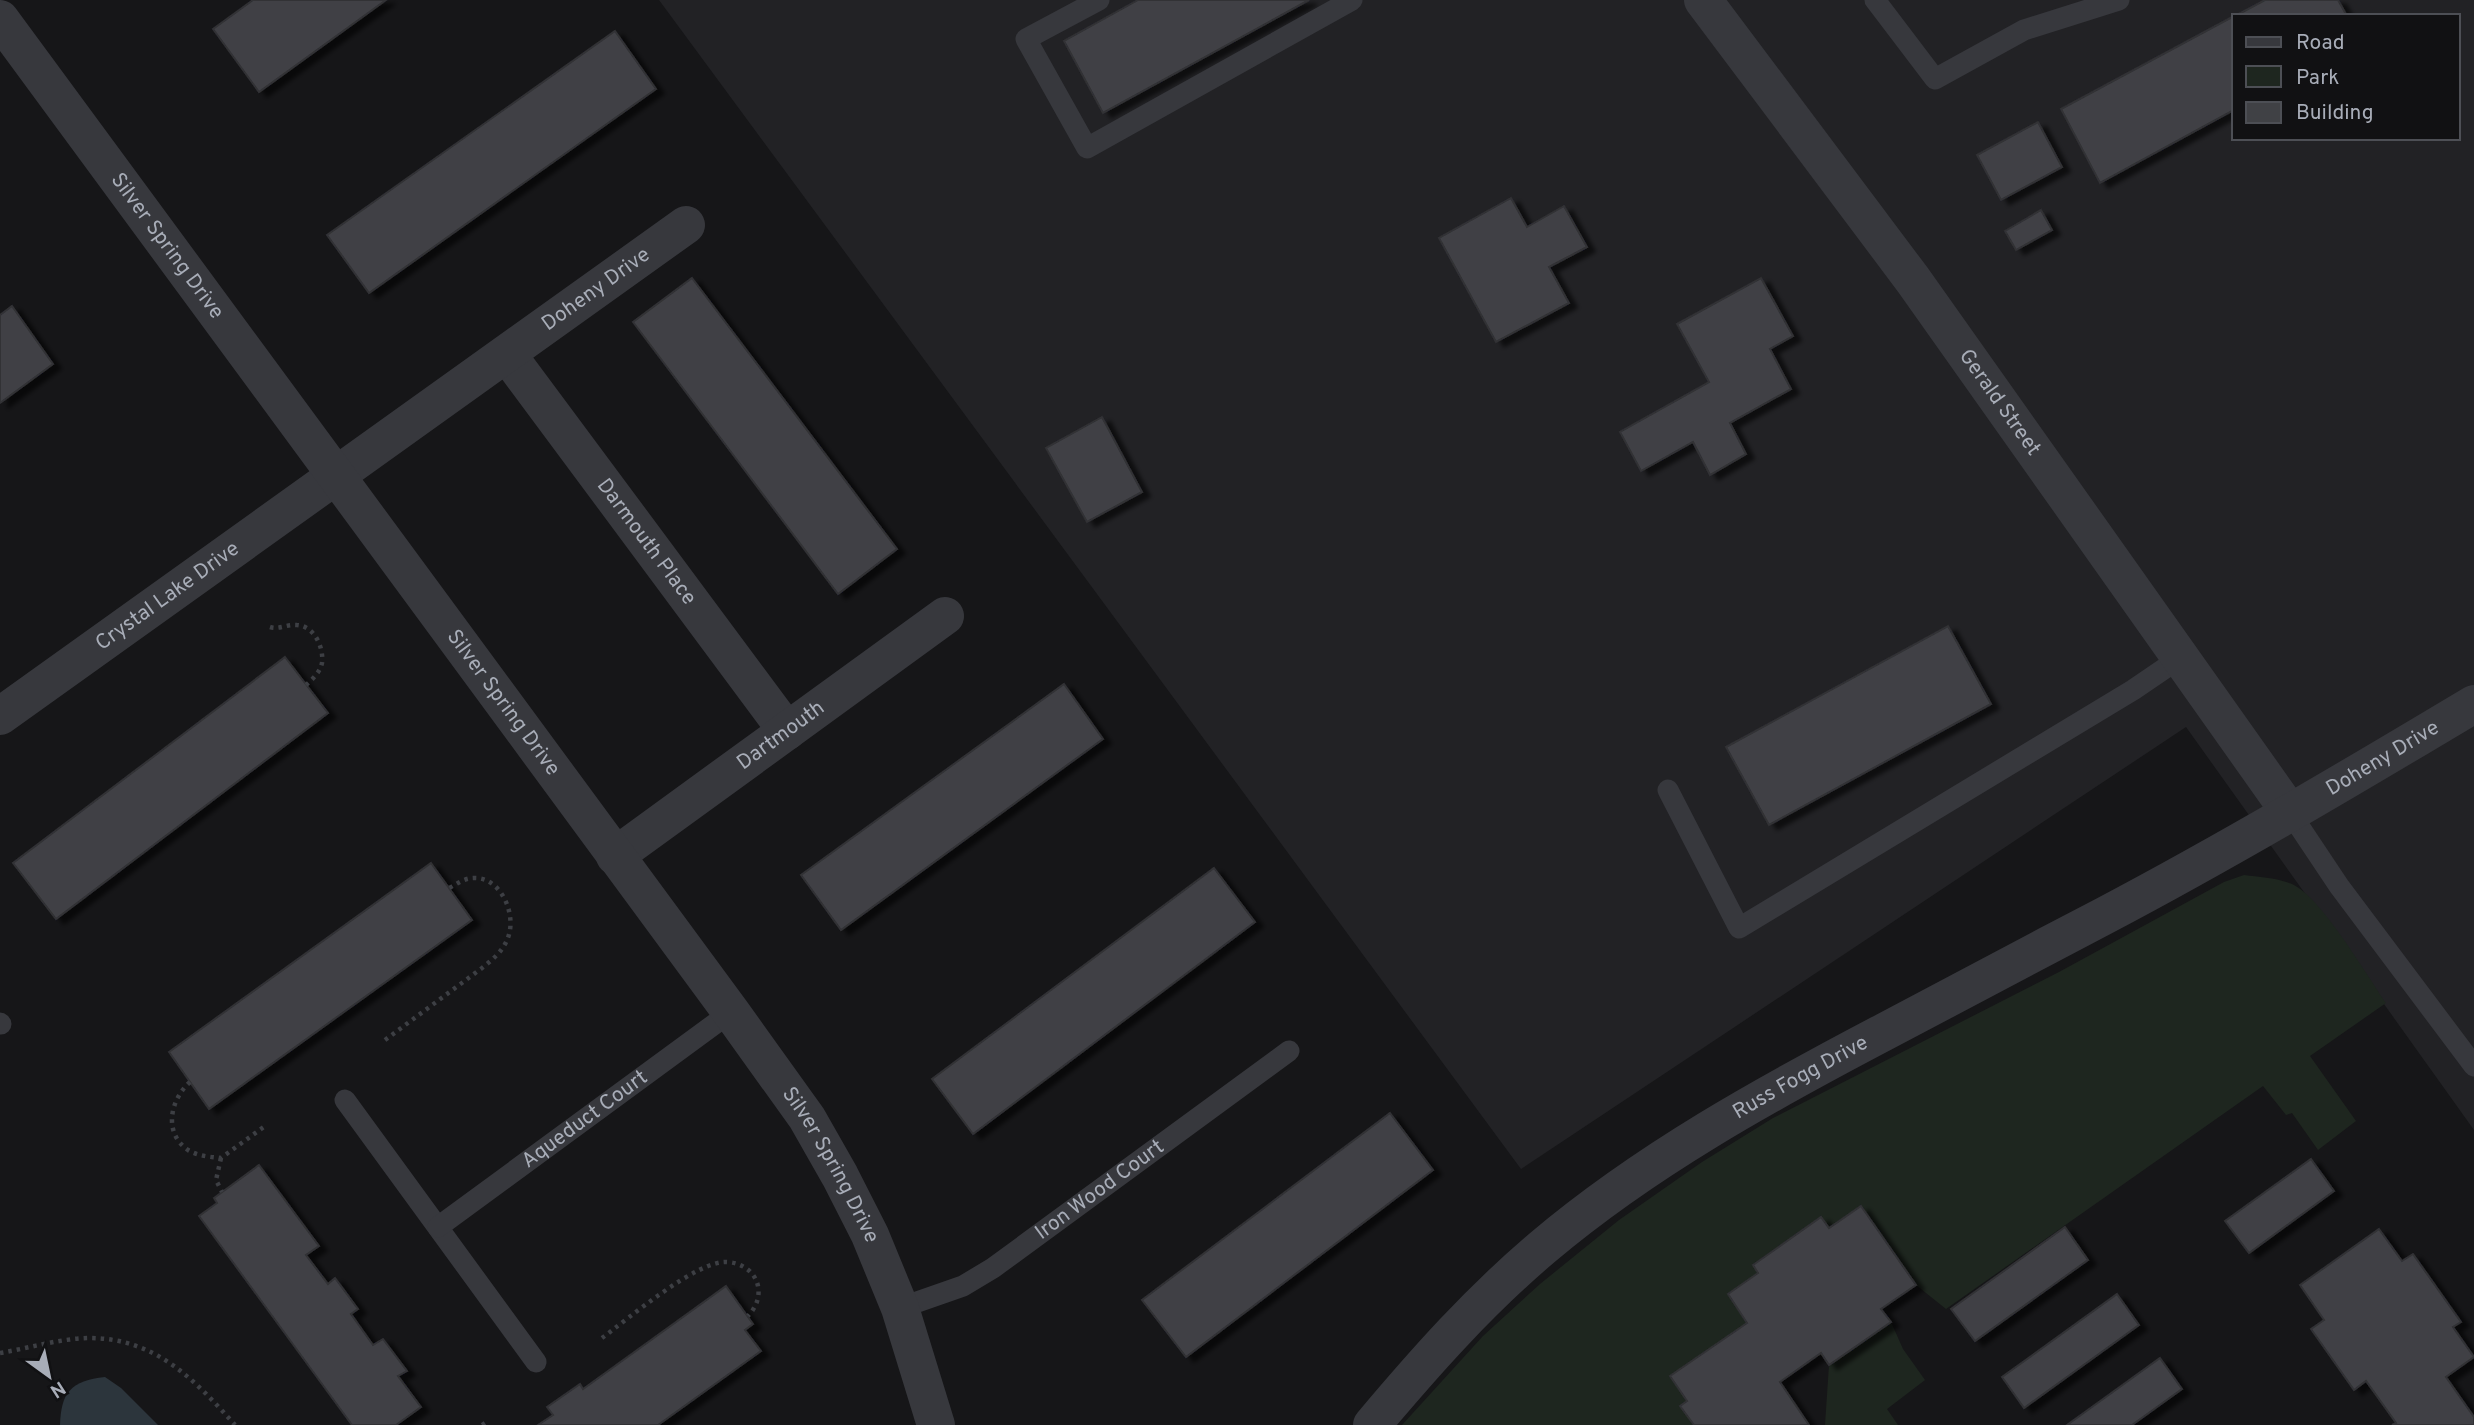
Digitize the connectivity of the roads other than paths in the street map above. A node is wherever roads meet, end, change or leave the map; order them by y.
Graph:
1 (1099, 0) edge
2 (1352, 0) edge
3 (1703, 0) edge
4 (1875, 0) edge
5 (2119, 0) edge
6 (0, 19) edge
7 (686, 225) dead end
8 (508, 354) junction
9 (336, 477) junction
10 (945, 615) dead end
11 (2180, 658) junction
12 (2474, 704) edge
13 (0, 716) edge
14 (787, 731) junction
15 (1668, 790) dead end
16 (2289, 811) junction
17 (615, 856) junction
18 (731, 1012) junction
19 (1289, 1051) dead end
20 (2474, 1066) edge
21 (345, 1100) dead end
22 (438, 1227) junction
23 (900, 1308) junction
24 (536, 1362) dead end
25 (936, 1425) edge
26 (1372, 1425) edge

1 - 2 lane
3 - 11 street, Gerald Street
4 - 5 lane
6 - 9 street, Silver Spring Drive
7 - 8 street, Doheny Drive
8 - 9 street
8 - 14 street, Darmouth Place
9 - 13 street, Crystal Lake Drive
9 - 17 street, Silver Spring Drive
10 - 14 street, Dartmouth
11 - 15 lane
11 - 16 street, Gerald Street
12 - 16 street, Doheny Drive
14 - 17 street, Dartmouth
16 - 20 lane
16 - 26 street, Russ Fogg Drive
17 - 18 street, Silver Spring Drive
18 - 22 lane, Aqueduct Court
18 - 23 street, Silver Spring Drive
19 - 23 lane, Iron Wood Court
21 - 22 lane
22 - 24 lane
23 - 25 street, Silver Spring Drive

